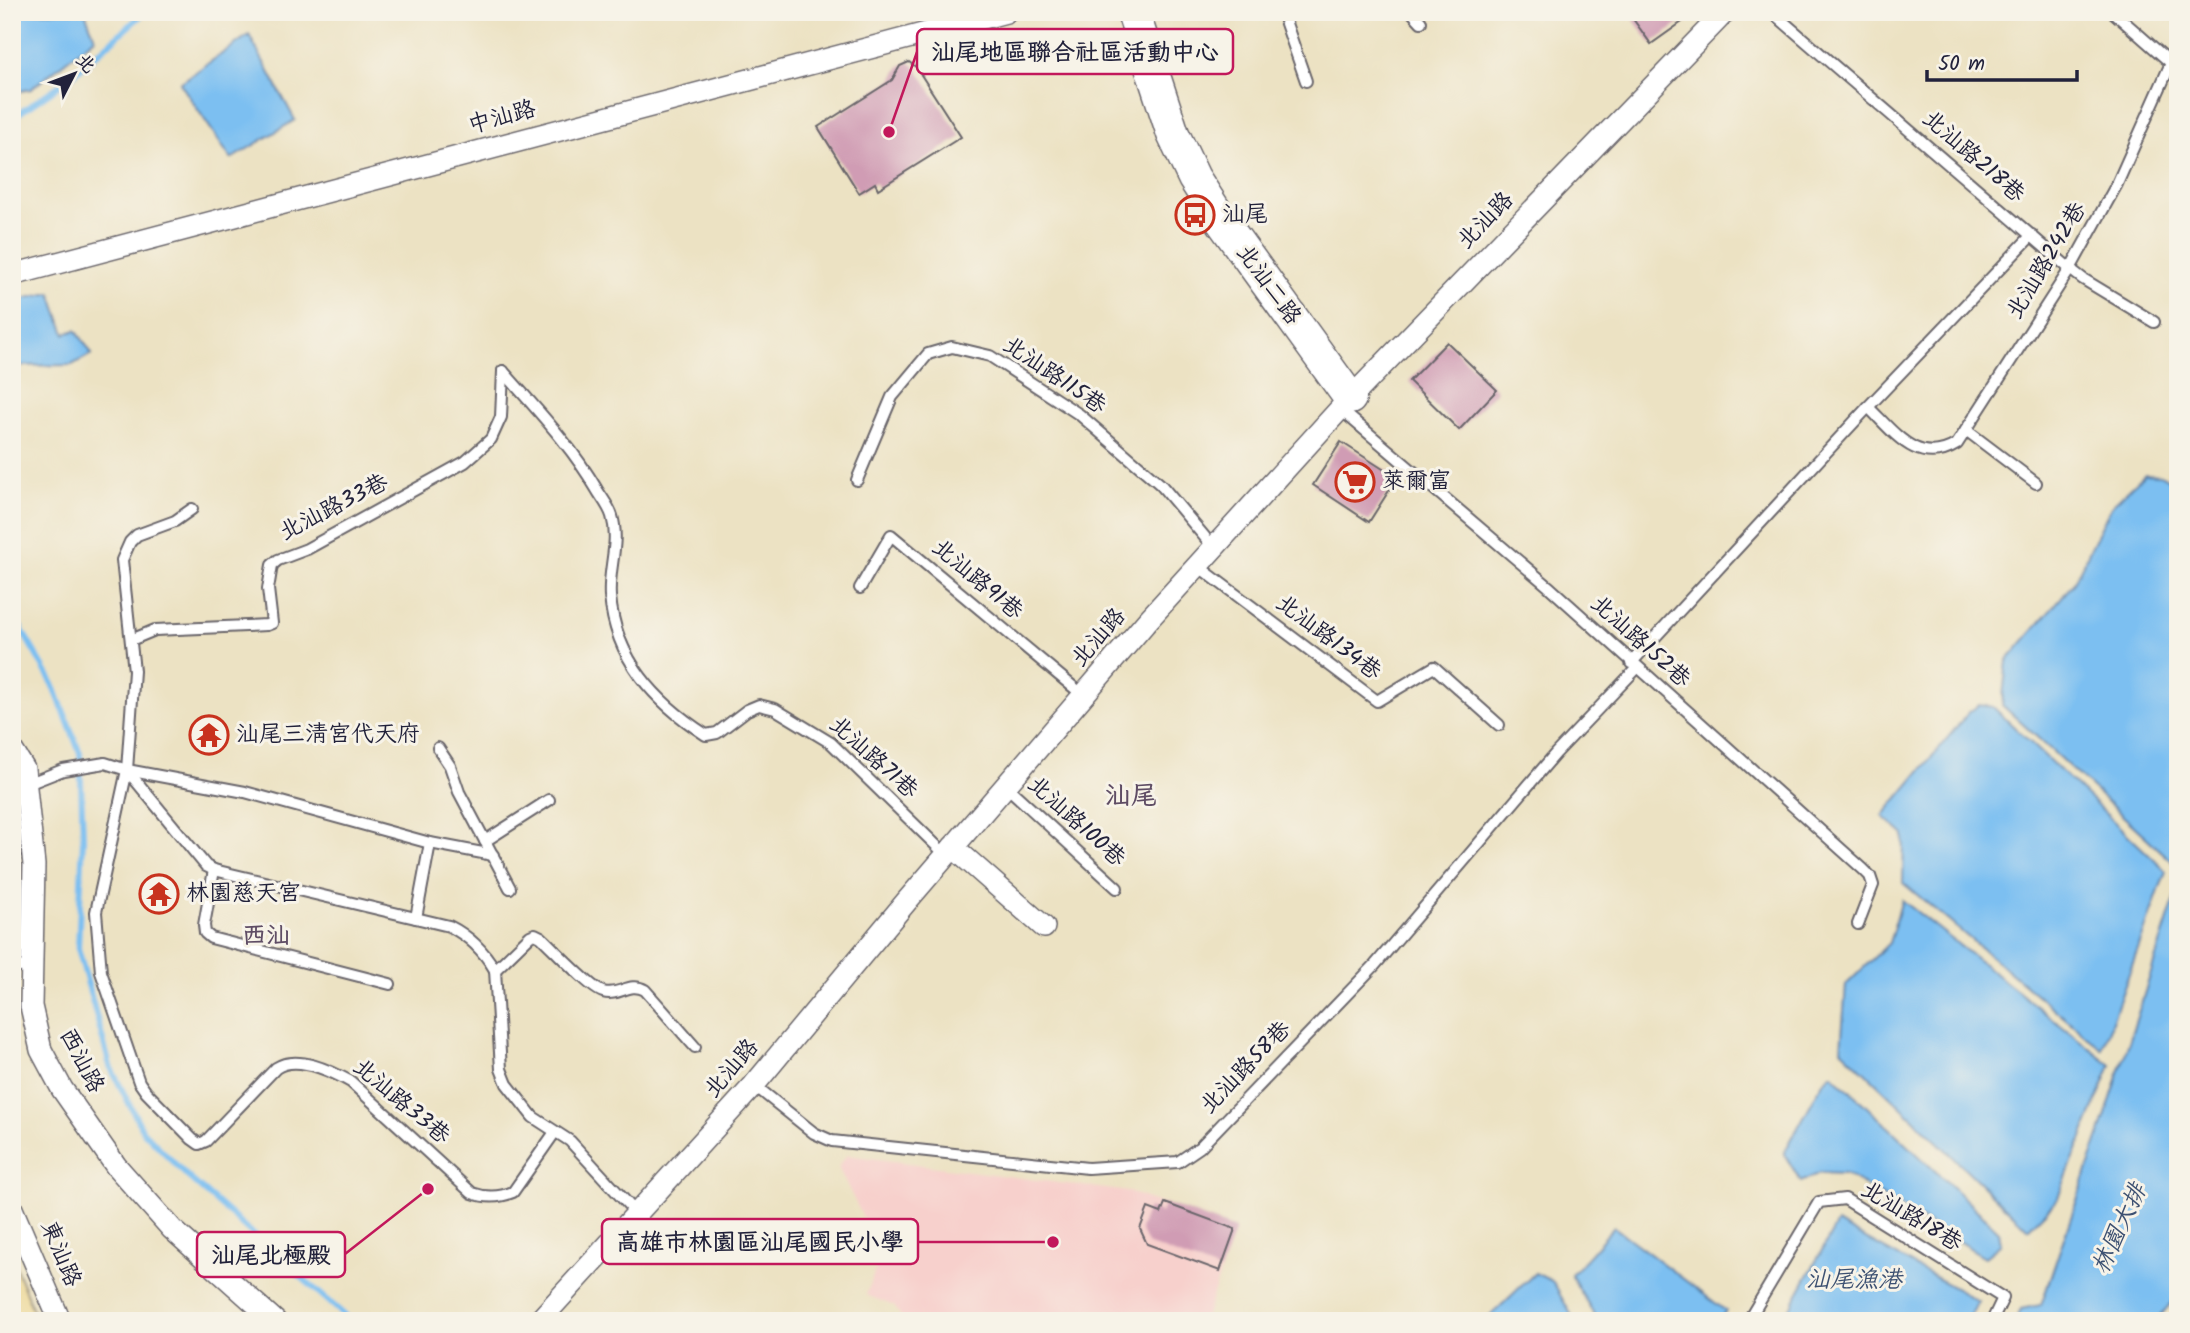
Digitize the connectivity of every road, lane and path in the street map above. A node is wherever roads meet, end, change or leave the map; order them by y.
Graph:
1 (1006, 12) edge
2 (1133, 12) edge
3 (1282, 12) edge
4 (1412, 12) edge
5 (1725, 12) edge
6 (1772, 12) edge
7 (2113, 12) edge
8 (1421, 22) dead end
9 (1306, 81) dead end
10 (2032, 235) junction
11 (2070, 269) junction
12 (12, 275) edge
13 (2154, 322) dead end
14 (503, 371) joint
15 (1345, 403) junction
16 (1868, 407) junction
17 (1966, 430) junction
18 (857, 480) dead end
19 (2036, 483) dead end
20 (192, 509) dead end
21 (1214, 548) junction
22 (1198, 566) junction
23 (860, 588) dead end
24 (131, 640) junction
25 (1634, 665) junction
26 (1084, 696) junction
27 (1499, 725) dead end
28 (438, 748) dead end
29 (12, 750) edge
30 (127, 770) junction
31 (25, 785) junction
32 (1006, 786) junction
33 (549, 800) dead end
34 (485, 841) junction
35 (430, 843) junction
36 (950, 851) junction
37 (493, 855) junction
38 (214, 870) junction
39 (510, 888) dead end
40 (1117, 888) dead end
41 (416, 918) junction
42 (1858, 924) dead end
43 (1044, 927) dead end
44 (22, 967) edge
45 (495, 970) junction
46 (390, 984) dead end
47 (695, 1047) dead end
48 (754, 1084) junction
49 (555, 1132) junction
50 (12, 1209) edge
51 (637, 1214) junction
52 (548, 1315) edge
53 (60, 1321) edge
54 (275, 1321) edge
55 (1748, 1321) edge
56 (1992, 1321) edge

1 - 12 street, 中汕路
2 - 15 street, 北汕二路
3 - 9 lane
4 - 8 lane
5 - 15 street, 北汕路
6 - 10 lane, 北汕路218巷
7 - 11 lane, 北汕路242巷
10 - 11 lane, 北汕路218巷
10 - 16 lane, 北汕路58巷
11 - 13 lane, 北汕路218巷
11 - 17 lane, 北汕路242巷
14 - 24 lane, 北汕路33巷
14 - 36 lane, 北汕路71巷
15 - 21 street, 北汕路
15 - 25 lane, 北汕路152巷
16 - 17 lane, 北汕路242巷
16 - 25 lane, 北汕路58巷
17 - 19 lane
18 - 21 lane, 北汕路115巷
20 - 24 lane, 北汕路33巷
21 - 22 street, 北汕路
22 - 26 street, 北汕路
22 - 27 lane, 北汕路134巷
23 - 26 lane, 北汕路91巷
24 - 30 lane, 北汕路33巷
25 - 42 lane, 北汕路152巷
25 - 48 lane, 北汕路58巷
26 - 32 street, 北汕路
28 - 34 lane
29 - 31 street, 西汕路
30 - 31 lane
30 - 35 lane
30 - 38 lane
30 - 49 lane, 北汕路33巷
31 - 44 street, 西汕路
32 - 36 street, 北汕路
32 - 40 lane, 北汕路100巷
33 - 34 lane
34 - 37 lane
35 - 37 lane
35 - 41 lane
36 - 43 street
36 - 48 street, 北汕路
37 - 39 lane
38 - 41 lane
38 - 46 lane
41 - 45 lane
44 - 54 street, 西汕路
45 - 47 lane
45 - 49 lane
48 - 51 street, 北汕路
49 - 51 lane
50 - 53 street, 東汕路
51 - 52 street, 北汕路
55 - 56 lane, 北汕路18巷

